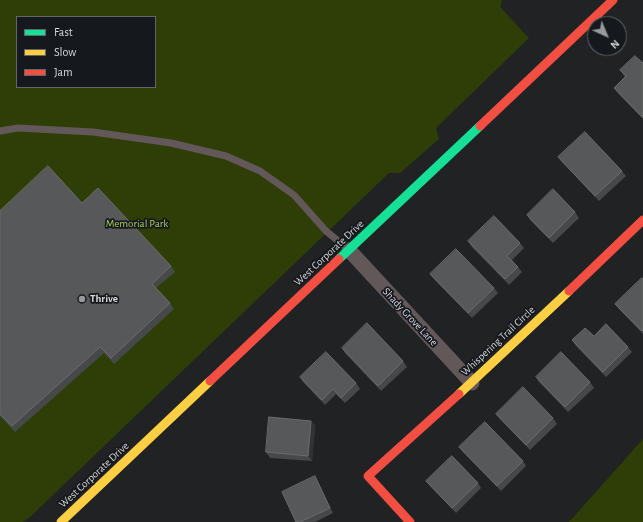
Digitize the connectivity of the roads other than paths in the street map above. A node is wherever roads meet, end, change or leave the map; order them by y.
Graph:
1 (613, 0) edge
2 (0, 131) edge
3 (643, 220) edge
4 (349, 250) junction
5 (472, 383) junction
6 (62, 522) edge
7 (410, 522) edge

1 - 4 street, West Corporate Drive
2 - 4 lane
3 - 5 street, Whispering Trail Circle
4 - 5 street, Shady Grove Lane
4 - 6 street, West Corporate Drive
5 - 7 street, Whispering Trail Circle

